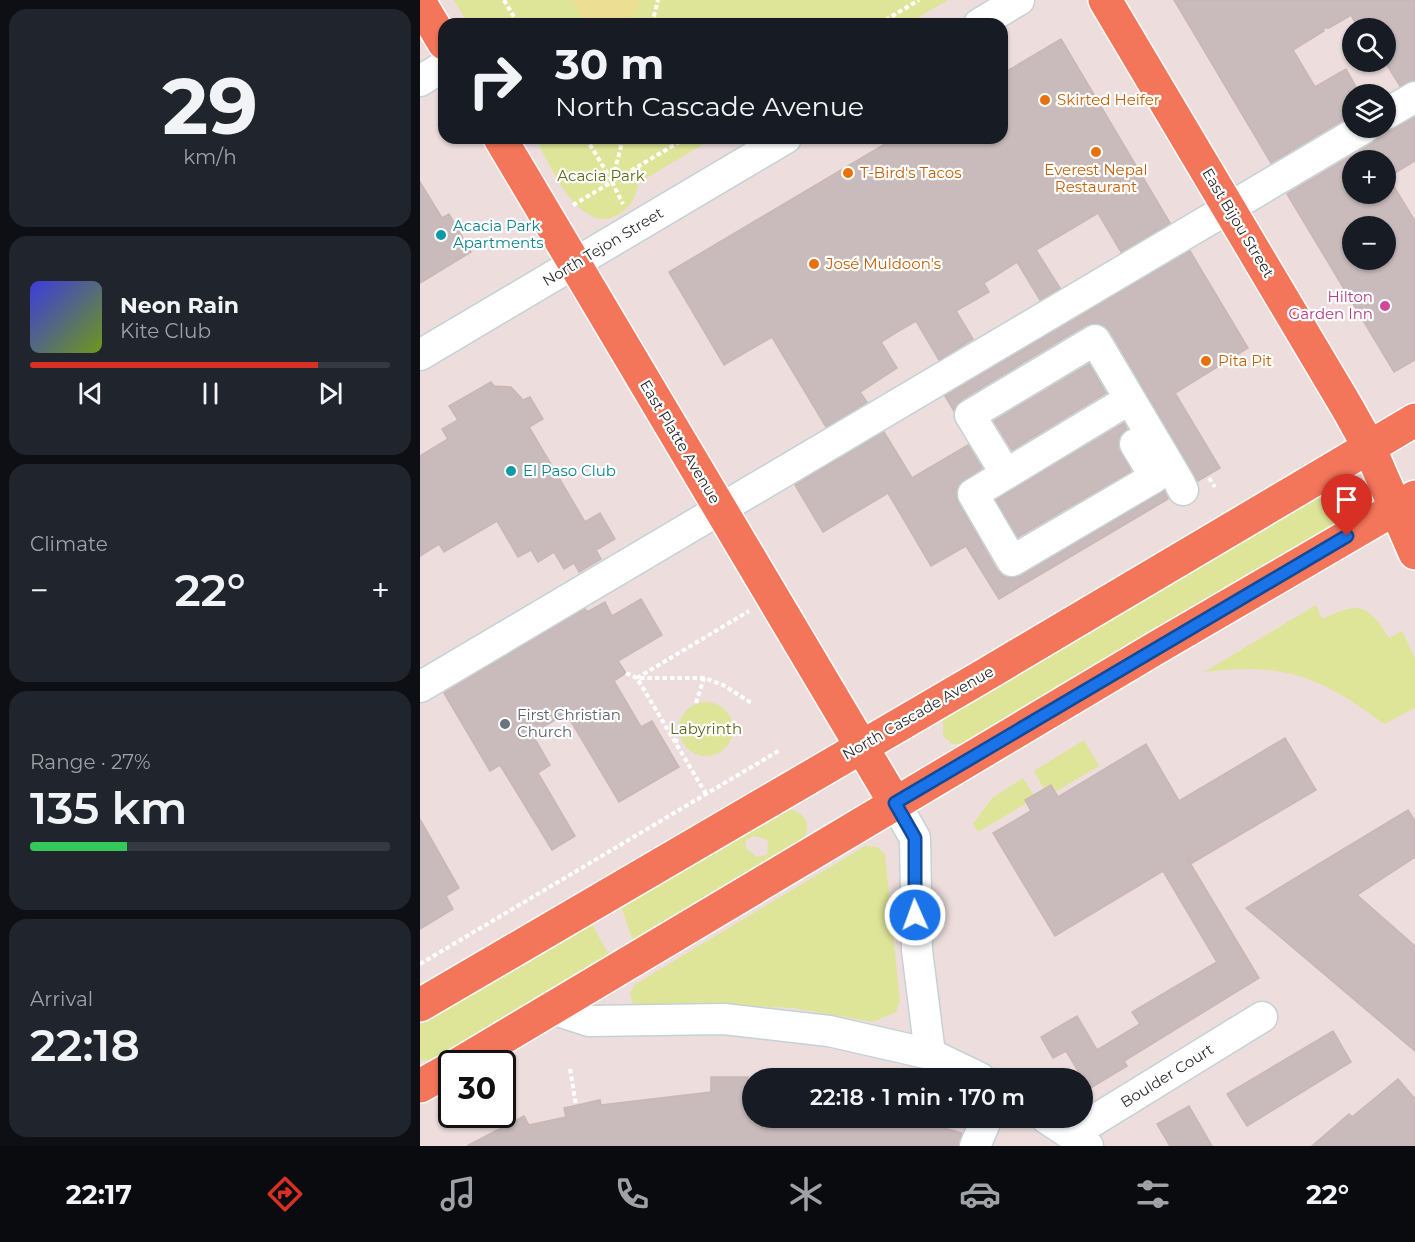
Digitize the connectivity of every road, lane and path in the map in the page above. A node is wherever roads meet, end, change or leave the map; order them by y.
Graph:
1 (504, 0) edge
2 (658, 0) edge
3 (919, 0) edge
4 (1019, 0) edge
5 (1105, 0) edge
6 (420, 3) edge
7 (514, 18) edge
8 (654, 18) edge
9 (889, 18) edge
10 (989, 18) edge
11 (438, 34) edge
12 (438, 70) edge
13 (420, 81) edge
14 (1415, 97) edge
15 (1396, 108) edge
16 (1347, 138) edge
17 (504, 144) edge
18 (589, 144) edge
19 (622, 144) edge
20 (676, 144) edge
21 (776, 144) edge
22 (612, 182) junction
23 (1228, 208) junction
24 (626, 210) dead end
25 (548, 219) junction
26 (574, 264) junction
27 (420, 355) edge
28 (946, 375) junction
29 (1122, 404) junction
30 (970, 415) junction
31 (1415, 420) edge
32 (1369, 447) junction
33 (1006, 474) junction
34 (1184, 490) dead end
35 (1406, 503) edge
36 (720, 509) junction
37 (1415, 553) edge
38 (773, 597) junction
39 (626, 674) dead end
40 (636, 678) junction
41 (704, 678) junction
42 (420, 687) edge
43 (696, 703) dead end
44 (753, 704) dead end
45 (678, 732) dead end
46 (676, 744) junction
47 (861, 746) junction
48 (780, 750) dead end
49 (706, 794) junction
50 (895, 803) junction
51 (420, 964) edge
52 (420, 1005) edge
53 (552, 1009) junction
54 (1262, 1017) dead end
55 (483, 1050) edge
56 (930, 1054) junction
57 (959, 1068) edge
58 (570, 1069) dead end
59 (438, 1076) edge
60 (420, 1086) edge
61 (576, 1105) dead end
62 (983, 1128) edge
63 (1061, 1128) edge
64 (1080, 1140) edge
65 (975, 1146) edge

1 - 7 path
2 - 8 path
3 - 9 path
4 - 10 street
5 - 23 main road, East Bijou Street
6 - 11 main road
12 - 13 street
14 - 15 street
16 - 23 street
17 - 25 main road, East Platte Avenue
18 - 22 path
19 - 22 path
20 - 22 path
21 - 26 street, North Tejon Street
22 - 24 path
22 - 25 path
23 - 28 street
23 - 32 main road, East Bijou Street
25 - 26 main road, East Platte Avenue
26 - 27 street, North Tejon Street
26 - 36 main road, East Platte Avenue
28 - 30 street
28 - 36 street
29 - 30 street
29 - 33 street
29 - 33 street
29 - 34 street
30 - 33 street
31 - 32 main road, North Cascade Avenue
32 - 35 main road, East Bijou Street
32 - 47 main road, North Cascade Avenue
35 - 37 main road, East Bijou Street
35 - 50 main road
36 - 38 main road, East Platte Avenue
36 - 42 street
38 - 40 path
38 - 47 main road, East Platte Avenue
39 - 40 path
40 - 41 path
40 - 46 path
41 - 43 path
41 - 44 path
45 - 46 path
46 - 49 path
47 - 50 main road, East Platte Avenue
47 - 52 main road, North Cascade Avenue
48 - 49 path
49 - 51 path
50 - 53 main road
50 - 56 street
53 - 55 main road
53 - 56 street
54 - 64 street, Boulder Court
56 - 57 street
58 - 61 path
59 - 60 main road
62 - 65 street
63 - 64 street

